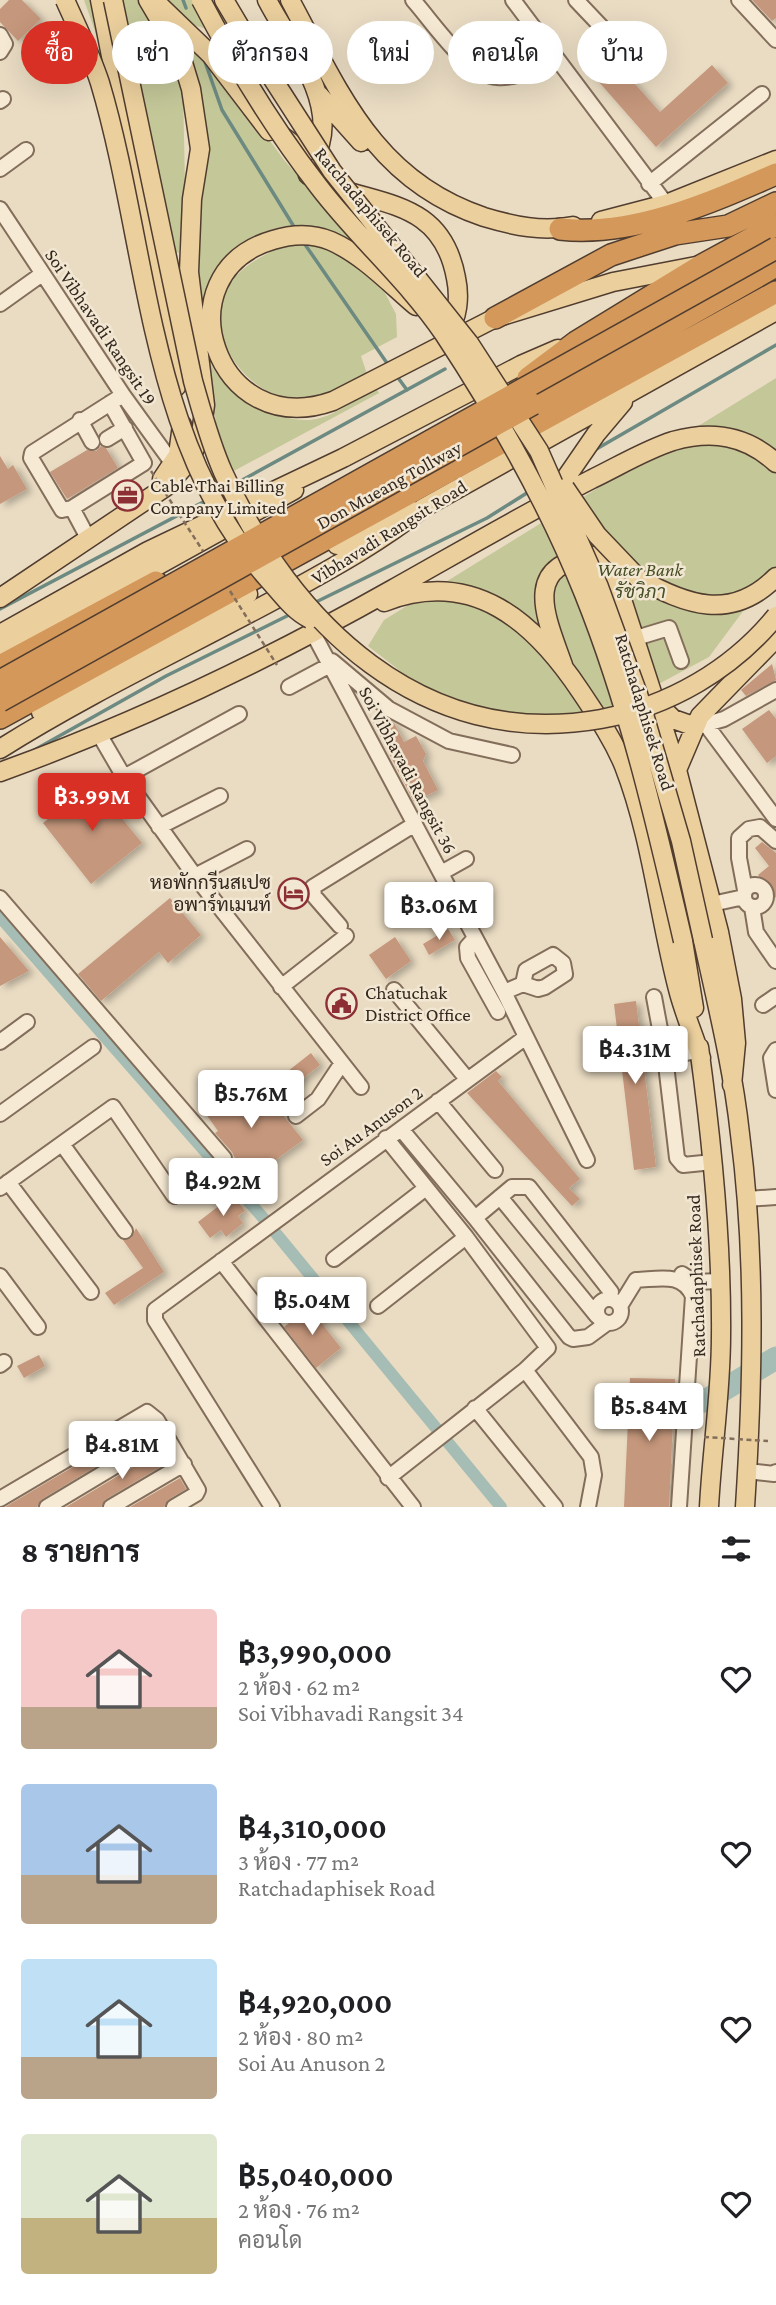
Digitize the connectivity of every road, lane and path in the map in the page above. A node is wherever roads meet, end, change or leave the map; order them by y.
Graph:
1 (65, 0) edge
2 (100, 0) edge
3 (113, 0) edge
4 (151, 0) edge
5 (201, 0) edge
6 (223, 0) edge
7 (232, 0) edge
8 (267, 0) edge
9 (290, 0) edge
10 (413, 0) edge
11 (513, 0) edge
12 (597, 0) edge
13 (739, 0) edge
14 (580, 5) edge
15 (236, 21) edge
16 (240, 21) edge
17 (527, 21) edge
18 (596, 21) edge
19 (0, 35) edge
20 (776, 40) edge
21 (448, 41) edge
22 (0, 52) edge
23 (563, 71) edge
24 (276, 84) edge
25 (316, 91) junction
26 (762, 94) dead end
27 (262, 122) junction
28 (26, 150) dead end
29 (776, 160) edge
30 (0, 169) edge
31 (776, 174) edge
32 (649, 184) junction
33 (422, 187) junction
34 (776, 203) edge
35 (666, 204) junction
36 (0, 209) edge
37 (776, 225) edge
38 (561, 229) junction
39 (776, 248) edge
40 (702, 265) junction
41 (776, 267) edge
42 (42, 274) junction
43 (776, 292) edge
44 (0, 304) edge
45 (776, 311) edge
46 (495, 318) junction
47 (432, 319) junction
48 (576, 342) junction
49 (438, 349) junction
50 (632, 392) junction
51 (123, 394) junction
52 (110, 403) junction
53 (80, 420) junction
54 (125, 428) junction
55 (107, 439) dead end
56 (92, 442) dead end
57 (539, 451) junction
58 (343, 458) junction
59 (776, 463) edge
60 (173, 464) junction
61 (146, 502) junction
62 (547, 502) junction
63 (72, 508) junction
64 (423, 508) junction
65 (88, 538) junction
66 (776, 577) edge
67 (0, 598) edge
68 (776, 616) edge
69 (324, 627) junction
70 (0, 634) edge
71 (636, 638) junction
72 (776, 638) edge
73 (0, 653) edge
74 (327, 659) junction
75 (681, 661) dead end
76 (563, 665) junction
77 (0, 666) edge
78 (0, 681) edge
79 (289, 687) dead end
80 (776, 690) edge
81 (654, 697) junction
82 (0, 701) edge
83 (239, 713) dead end
84 (0, 718) edge
85 (700, 726) junction
86 (99, 734) junction
87 (0, 740) edge
88 (0, 749) edge
89 (512, 755) dead end
90 (677, 770) junction
91 (0, 772) edge
92 (124, 777) junction
93 (220, 796) dead end
94 (776, 820) edge
95 (415, 824) junction
96 (159, 827) junction
97 (776, 841) edge
98 (247, 849) dead end
99 (466, 859) dead end
100 (441, 873) junction
101 (195, 876) junction
102 (0, 898) edge
103 (747, 898) junction
104 (712, 904) junction
105 (475, 938) junction
106 (776, 961) edge
107 (523, 984) dead end
108 (281, 987) junction
109 (394, 990) dead end
110 (504, 992) junction
111 (776, 996) edge
112 (654, 997) dead end
113 (763, 1005) dead end
114 (498, 1012) dead end
115 (27, 1022) dead end
116 (526, 1037) junction
117 (0, 1042) edge
118 (93, 1047) dead end
119 (776, 1050) edge
120 (699, 1054) junction
121 (665, 1056) junction
122 (342, 1063) junction
123 (467, 1079) junction
124 (732, 1085) junction
125 (361, 1087) dead end
126 (776, 1088) edge
127 (438, 1101) junction
128 (0, 1114) edge
129 (296, 1116) dead end
130 (401, 1129) junction
131 (386, 1138) junction
132 (62, 1144) junction
133 (225, 1158) dead end
134 (587, 1160) dead end
135 (713, 1162) junction
136 (495, 1170) dead end
137 (4, 1185) edge
138 (426, 1188) junction
139 (174, 1196) dead end
140 (500, 1197) junction
141 (776, 1198) edge
142 (747, 1199) junction
143 (475, 1218) junction
144 (125, 1231) dead end
145 (466, 1237) junction
146 (334, 1259) dead end
147 (221, 1261) junction
148 (0, 1276) edge
149 (720, 1281) junction
150 (91, 1292) dead end
151 (608, 1295) junction
152 (378, 1306) dead end
153 (620, 1306) junction
154 (602, 1319) junction
155 (38, 1327) dead end
156 (525, 1370) junction
157 (475, 1408) junction
158 (167, 1436) junction
159 (704, 1437) dead end
160 (768, 1441) dead end
161 (184, 1464) junction
162 (747, 1471) junction
163 (775, 1474) edge
164 (388, 1478) junction
165 (0, 1499) edge
166 (47, 1507) edge
167 (111, 1507) edge
168 (174, 1507) edge
169 (272, 1507) edge
170 (412, 1507) edge
171 (555, 1507) edge
172 (588, 1507) edge
173 (679, 1507) edge
174 (709, 1507) edge
175 (745, 1507) edge

1 - 69 main road, bridge
2 - 60 main road
3 - 69 main road, bridge
4 - 27 main road
4 - 61 main road
5 - 47 main road, Ratchadaphisek Road, bridge
6 - 15 main road, Ratchadaphisek Road
7 - 16 main road
8 - 25 main road
9 - 33 main road
10 - 21 street
11 - 17 street
12 - 14 street
13 - 20 street
14 - 18 street
19 - 22 street
23 - 32 street
24 - 57 main road, Ratchadaphisek Road, bridge
25 - 27 main road
25 - 33 main road
26 - 32 street
27 - 49 main road
28 - 30 street
29 - 35 main road
31 - 38 highway
32 - 35 street
33 - 38 main road
34 - 46 highway
35 - 38 main road
36 - 42 street, Soi Vibhavadi Rangsit 19
37 - 40 highway
39 - 78 highway, Don Mueang Tollway, bridge
40 - 46 main road
40 - 48 highway
41 - 82 highway, Don Mueang Tollway, bridge
42 - 44 street
42 - 51 street, Soi Vibhavadi Rangsit 19
43 - 84 highway, Vibhavadi Rangsit Road
45 - 50 main road, Vibhavadi Rangsit Road
46 - 49 main road
47 - 49 main road, bridge
47 - 120 main road, Ratchadaphisek Road, bridge
48 - 58 main road
48 - 77 highway
50 - 62 main road
50 - 64 main road, Vibhavadi Rangsit Road
51 - 52 street
51 - 60 street, Soi Vibhavadi Rangsit 19
52 - 53 street
52 - 54 street
53 - 56 street
53 - 63 street
54 - 55 street
54 - 63 street
57 - 66 main road, bridge
57 - 124 main road, Ratchadaphisek Road, bridge
58 - 70 main road
58 - 73 main road
59 - 62 main road
60 - 61 main road
61 - 65 main road
62 - 69 main road
63 - 65 street
64 - 87 main road
64 - 88 main road, Vibhavadi Rangsit Road
65 - 67 main road
68 - 69 main road, bridge
69 - 74 street, Soi Vibhavadi Rangsit 36
69 - 76 main road
69 - 86 main road
71 - 75 street
71 - 76 main road
71 - 81 main road
72 - 85 main road
74 - 79 street
74 - 89 street
74 - 95 street, Soi Vibhavadi Rangsit 36
76 - 120 main road
80 - 85 street
81 - 85 main road
81 - 90 main road
83 - 92 street
85 - 90 main road
85 - 94 street
86 - 91 main road
86 - 92 street
90 - 104 main road
92 - 96 street
93 - 96 street
95 - 100 street, Soi Vibhavadi Rangsit 36
95 - 108 street
96 - 101 street
97 - 103 street
98 - 101 street
99 - 100 street
100 - 105 street, Soi Vibhavadi Rangsit 36
101 - 108 street
102 - 133 street
103 - 104 street
103 - 106 street
104 - 124 main road
105 - 110 street, Soi Vibhavadi Rangsit 36
105 - 114 street
107 - 110 street
108 - 122 street
109 - 123 street
110 - 116 street, Soi Vibhavadi Rangsit 36
111 - 113 street
112 - 121 street
115 - 117 street
116 - 123 street, Soi Au Anuson 2
116 - 134 street, Soi Vibhavadi Rangsit 36
118 - 128 street
119 - 126 street
120 - 121 street
120 - 135 main road, Ratchadaphisek Road
121 - 135 street
122 - 125 street
122 - 129 street
123 - 127 street, Soi Au Anuson 2
124 - 142 main road, Ratchadaphisek Road
127 - 130 street, Soi Au Anuson 2
127 - 136 street
130 - 131 street, Soi Au Anuson 2
130 - 143 street
131 - 138 street
131 - 147 street, Soi Au Anuson 2
132 - 137 street
132 - 139 street
132 - 144 street
135 - 149 main road, Ratchadaphisek Road
137 - 150 street
138 - 145 street
138 - 146 street
140 - 143 street
140 - 151 street
140 - 154 street
141 - 142 street
142 - 162 main road, Ratchadaphisek Road
143 - 154 street
145 - 152 street
145 - 156 street
147 - 164 street
147 - 169 street, Soi Au Anuson 2
148 - 155 street
149 - 151 street
149 - 174 main road, Ratchadaphisek Road
151 - 153 street
151 - 154 street
153 - 154 street
153 - 173 street
156 - 157 street
156 - 172 street
157 - 164 street
157 - 171 street
158 - 161 street
158 - 165 street
158 - 166 street
159 - 160 path, bridge
161 - 167 street
161 - 168 street
162 - 163 street
162 - 175 main road, Ratchadaphisek Road
164 - 170 street

